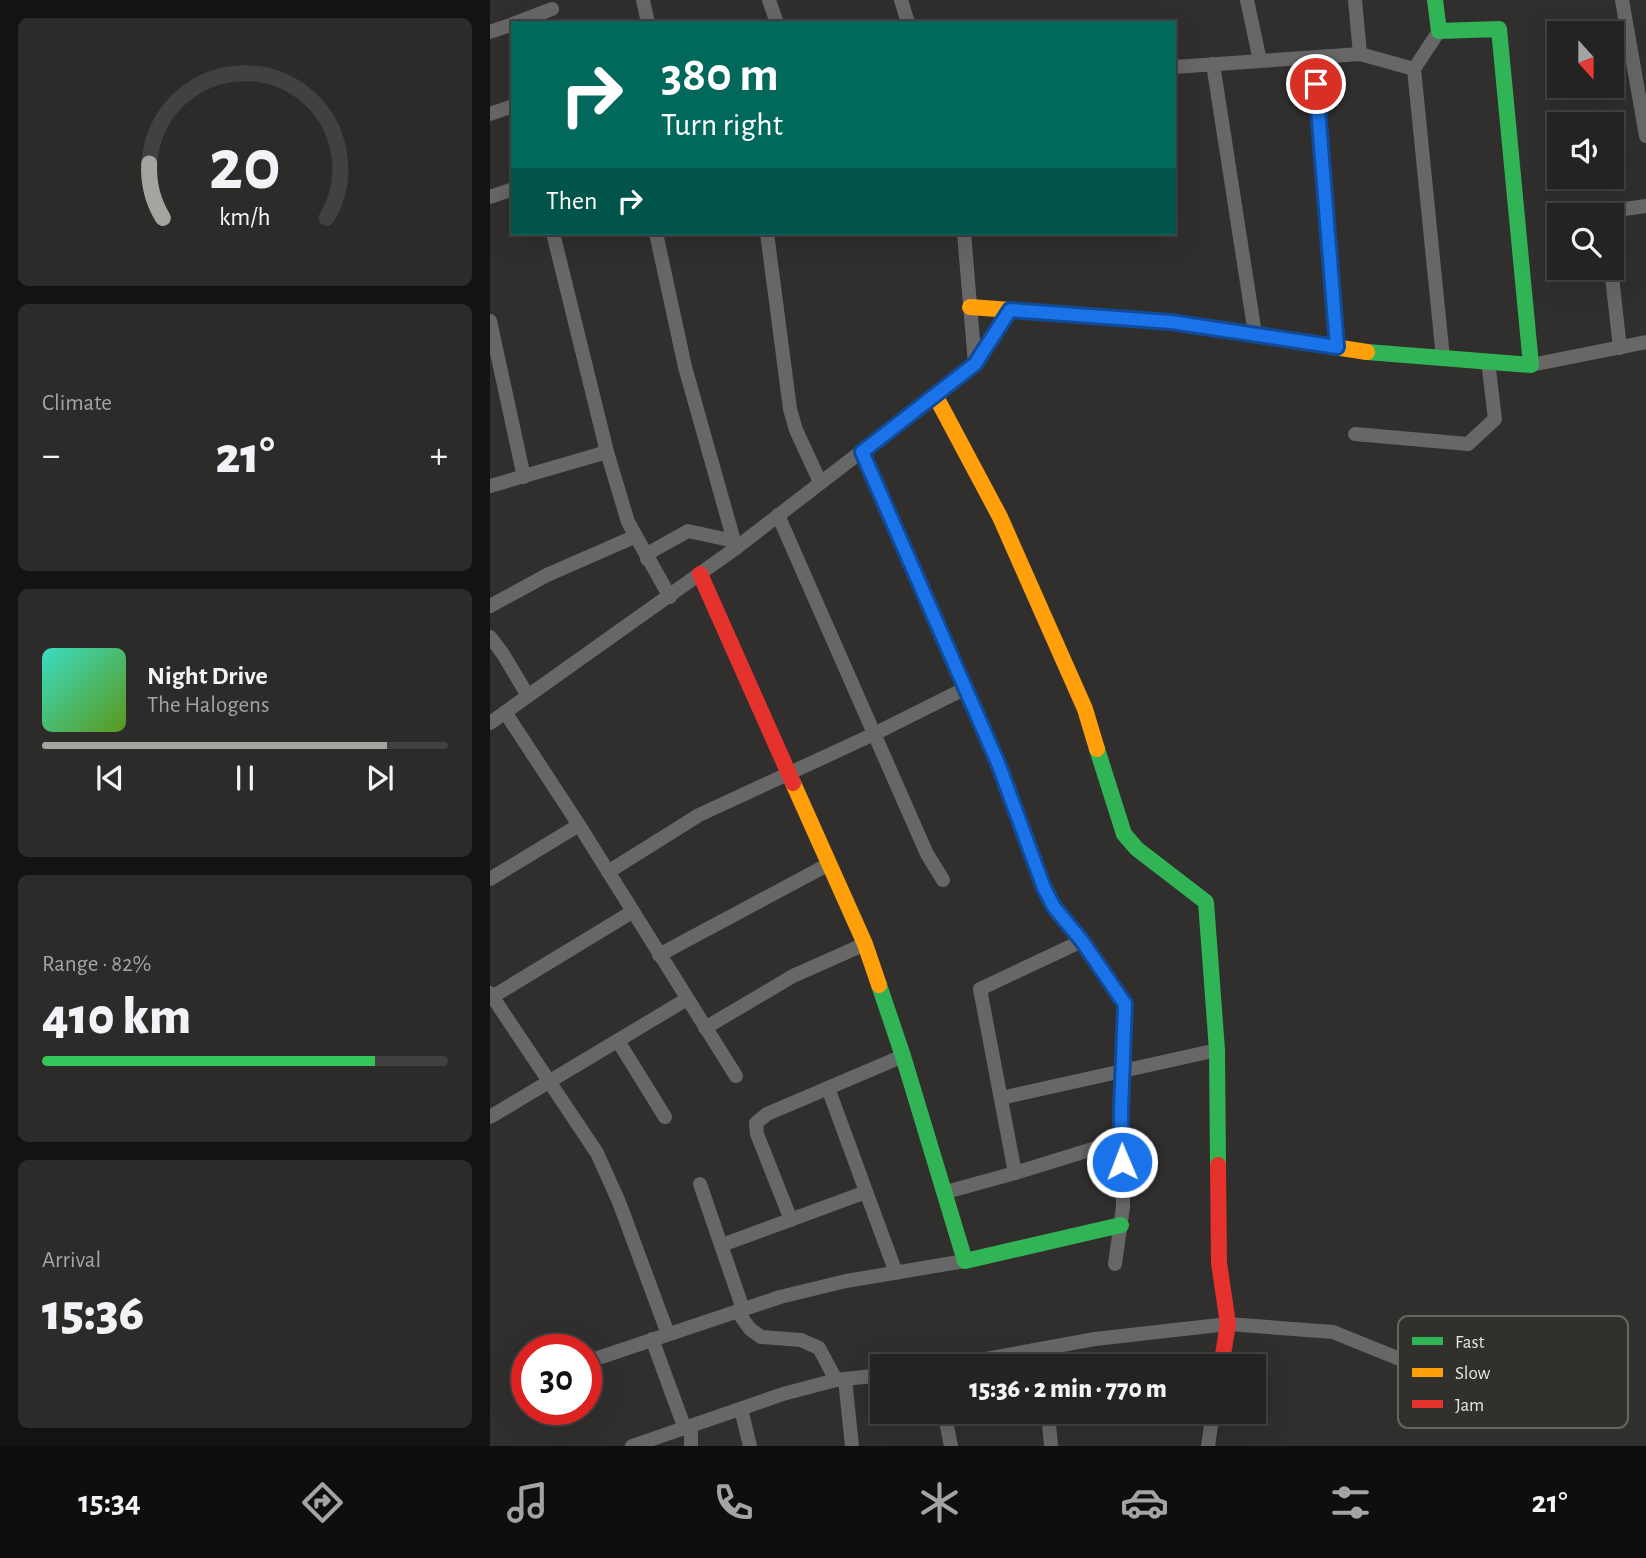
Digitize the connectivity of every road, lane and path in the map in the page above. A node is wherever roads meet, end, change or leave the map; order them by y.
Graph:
1 (769, 0) edge
2 (901, 0) edge
3 (1247, 0) edge
4 (1355, 0) edge
5 (1435, 0) edge
6 (1622, 0) edge
7 (646, 1) edge
8 (552, 11) edge
9 (520, 21) edge
10 (648, 21) edge
11 (776, 21) edge
12 (907, 21) edge
13 (511, 24) edge
14 (1439, 31) junction
15 (490, 32) edge
16 (1360, 54) junction
17 (1314, 58) junction
18 (1260, 61) junction
19 (1213, 64) junction
20 (1176, 67) edge
21 (1414, 69) junction
22 (511, 107) edge
23 (490, 114) edge
24 (1646, 136) edge
25 (511, 190) edge
26 (490, 197) edge
27 (1646, 206) edge
28 (1624, 209) edge
29 (553, 235) edge
30 (656, 235) edge
31 (767, 235) edge
32 (964, 235) edge
33 (1612, 280) edge
34 (970, 307) junction
35 (1010, 310) junction
36 (490, 321) edge
37 (1255, 334) junction
38 (1646, 342) edge
39 (1337, 347) junction
40 (1620, 348) junction
41 (1443, 358) junction
42 (1488, 362) junction
43 (975, 364) junction
44 (1531, 365) junction
45 (935, 395) junction
46 (1355, 434) dead end
47 (607, 452) junction
48 (862, 452) junction
49 (524, 477) junction
50 (820, 482) junction
51 (490, 486) edge
52 (778, 515) junction
53 (634, 537) junction
54 (735, 544) junction
55 (647, 559) junction
56 (700, 574) junction
57 (670, 597) junction
58 (490, 606) edge
59 (490, 637) edge
60 (966, 688) junction
61 (528, 696) junction
62 (505, 712) junction
63 (490, 723) edge
64 (874, 734) junction
65 (790, 773) junction
66 (579, 825) junction
67 (830, 864) junction
68 (608, 872) junction
69 (490, 879) edge
70 (943, 880) dead end
71 (632, 912) junction
72 (1082, 941) junction
73 (865, 944) junction
74 (659, 955) junction
75 (491, 995) edge
76 (687, 999) junction
77 (705, 1028) junction
78 (618, 1041) junction
79 (1217, 1050) junction
80 (903, 1056) junction
81 (1123, 1071) junction
82 (736, 1076) dead end
83 (548, 1082) junction
84 (828, 1088) junction
85 (1001, 1098) junction
86 (490, 1117) edge
87 (665, 1117) dead end
88 (1122, 1140) junction
89 (1015, 1173) junction
90 (700, 1184) dead end
91 (866, 1192) junction
92 (946, 1192) junction
93 (791, 1220) junction
94 (1121, 1225) junction
95 (722, 1245) junction
96 (965, 1261) junction
97 (1115, 1264) dead end
98 (896, 1273) junction
99 (740, 1310) junction
100 (1228, 1324) junction
101 (668, 1334) junction
102 (652, 1339) junction
103 (1041, 1349) junction
104 (1014, 1354) edge
105 (1042, 1354) edge
106 (1223, 1354) edge
107 (602, 1356) edge
108 (1398, 1358) edge
109 (870, 1376) edge
110 (840, 1380) junction
111 (741, 1409) junction
112 (946, 1424) edge
113 (1049, 1424) edge
114 (1211, 1424) edge
115 (688, 1427) junction
116 (632, 1446) edge
117 (691, 1446) edge
118 (750, 1446) edge
119 (852, 1446) edge
120 (951, 1446) edge
121 (1051, 1446) edge
122 (1208, 1446) edge

1 - 11 street
2 - 12 street
3 - 18 street
4 - 16 street
5 - 14 street
6 - 24 street
7 - 10 street
8 - 9 street
13 - 15 street
14 - 21 street
14 - 44 street
16 - 17 street
16 - 21 street
17 - 18 street
17 - 39 street
18 - 19 street
19 - 20 street
19 - 37 street
21 - 41 street
22 - 23 street
25 - 26 street
27 - 28 street
29 - 47 street
30 - 54 street
31 - 50 street
32 - 34 street
33 - 40 street
34 - 35 street
34 - 43 street
35 - 37 street
35 - 43 street
36 - 49 street
37 - 39 street
38 - 40 street
39 - 41 street
40 - 44 street
41 - 42 street
42 - 44 street
42 - 46 street
43 - 45 street
45 - 48 street
45 - 79 street
47 - 49 street
47 - 53 street
48 - 50 street
48 - 60 street
49 - 51 street
50 - 52 street
52 - 54 street
52 - 64 street
53 - 55 street
53 - 58 street
54 - 55 street
54 - 56 street
55 - 57 street
56 - 57 street
56 - 65 street
57 - 61 street
59 - 61 street
60 - 64 street
60 - 72 street
61 - 62 street
62 - 63 street
62 - 66 street
64 - 65 street
64 - 70 street
65 - 67 street
65 - 68 street
66 - 68 street
66 - 69 street
67 - 73 street
67 - 74 street
68 - 71 street
71 - 74 street
71 - 75 street
72 - 81 street
72 - 85 street
73 - 77 street
73 - 80 street
74 - 76 street
75 - 83 street
76 - 77 street
76 - 78 street
77 - 82 street
78 - 83 street
78 - 87 street
79 - 81 street
79 - 100 street
80 - 84 street
80 - 92 street
81 - 85 street
81 - 88 street
83 - 86 street
83 - 101 street
84 - 91 street
84 - 93 street
85 - 89 street
88 - 89 street
88 - 94 street
89 - 92 street
90 - 95 street
91 - 93 street
91 - 98 street
92 - 96 street
93 - 95 street
94 - 96 street
94 - 97 street
95 - 99 street
96 - 98 street
98 - 99 street
99 - 101 street
99 - 110 street
100 - 103 street
100 - 106 street
100 - 108 street
101 - 102 street
102 - 107 street
102 - 115 street
103 - 104 street
103 - 105 street
109 - 110 street
110 - 111 street
110 - 119 street
111 - 115 street
111 - 118 street
112 - 120 street
113 - 121 street
114 - 122 street
115 - 116 street
115 - 117 street

